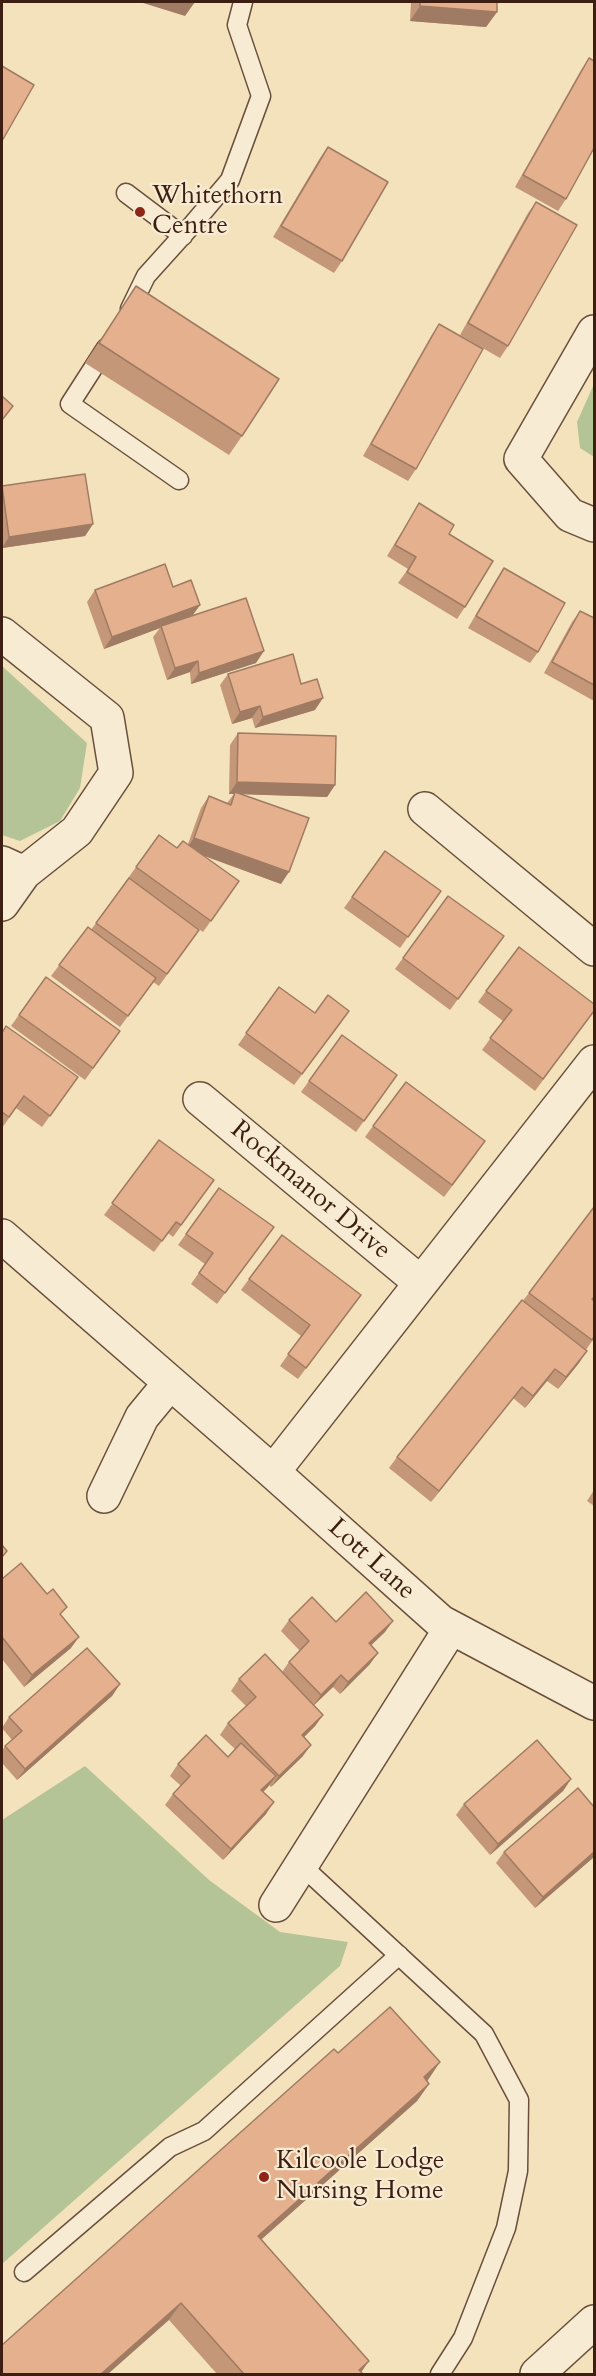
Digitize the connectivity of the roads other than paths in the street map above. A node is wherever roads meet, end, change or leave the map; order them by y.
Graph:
1 (243, 2) edge
2 (126, 193) dead end
3 (183, 236) junction
4 (594, 332) edge
5 (179, 480) dead end
6 (594, 525) edge
7 (2, 634) edge
8 (425, 809) dead end
9 (13, 868) edge
10 (2, 904) edge
11 (594, 949) edge
12 (594, 1062) edge
13 (200, 1099) dead end
14 (2, 1236) edge
15 (421, 1284) junction
16 (170, 1383) junction
17 (273, 1472) junction
18 (104, 1496) dead end
19 (451, 1628) junction
20 (594, 1703) edge
21 (301, 1865) junction
22 (276, 1905) dead end
23 (399, 1955) junction
24 (24, 2272) dead end
25 (594, 2322) edge
26 (440, 2374) edge
27 (537, 2374) edge

1 - 3 lane
2 - 3 lane
3 - 5 lane
4 - 6 street
7 - 9 street
8 - 11 street
9 - 10 street
12 - 15 street
13 - 15 street, Rockmanor Drive
14 - 16 street, Lott Lane
15 - 17 street
16 - 17 street, Lott Lane
16 - 18 street
17 - 19 street, Lott Lane
19 - 20 street, Lott Lane
19 - 21 street
21 - 22 street
21 - 23 lane
23 - 24 lane
23 - 26 lane
25 - 27 street

